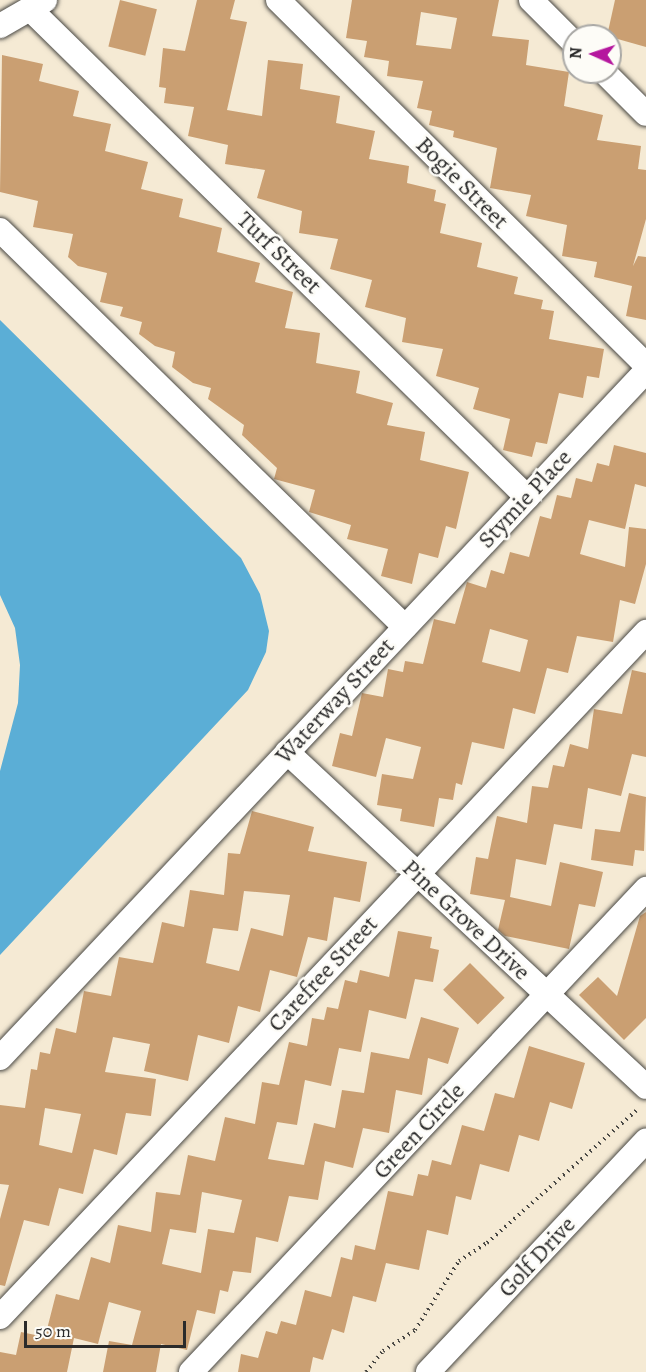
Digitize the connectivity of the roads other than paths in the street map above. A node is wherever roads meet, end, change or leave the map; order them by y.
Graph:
1 (278, 0) edge
2 (531, 0) edge
3 (38, 4) edge
4 (0, 26) edge
5 (562, 31) edge
6 (616, 84) edge
7 (646, 114) edge
8 (0, 230) edge
9 (646, 365) edge
10 (646, 371) edge
11 (527, 497) junction
12 (405, 627) junction
13 (646, 632) edge
14 (287, 752) junction
15 (417, 874) junction
16 (646, 889) edge
17 (546, 995) junction
18 (0, 1058) edge
19 (646, 1087) edge
20 (646, 1141) edge
21 (0, 1317) edge
22 (191, 1372) edge
23 (428, 1372) edge

1 - 9 street, Bogie Street
2 - 5 street
3 - 4 street
3 - 11 street, Turf Street
6 - 7 street
8 - 12 street, Waterway Street
10 - 11 street, Stymie Place
11 - 12 street, Stymie Place
12 - 14 street, Waterway Street
13 - 15 street, Carefree Street
14 - 15 street, Pine Grove Drive
14 - 18 street, Waterway Street
15 - 17 street, Pine Grove Drive
15 - 21 street, Carefree Street
16 - 17 street, Green Circle
17 - 19 street, Pine Grove Drive
17 - 22 street, Green Circle
20 - 23 street, Golf Drive

